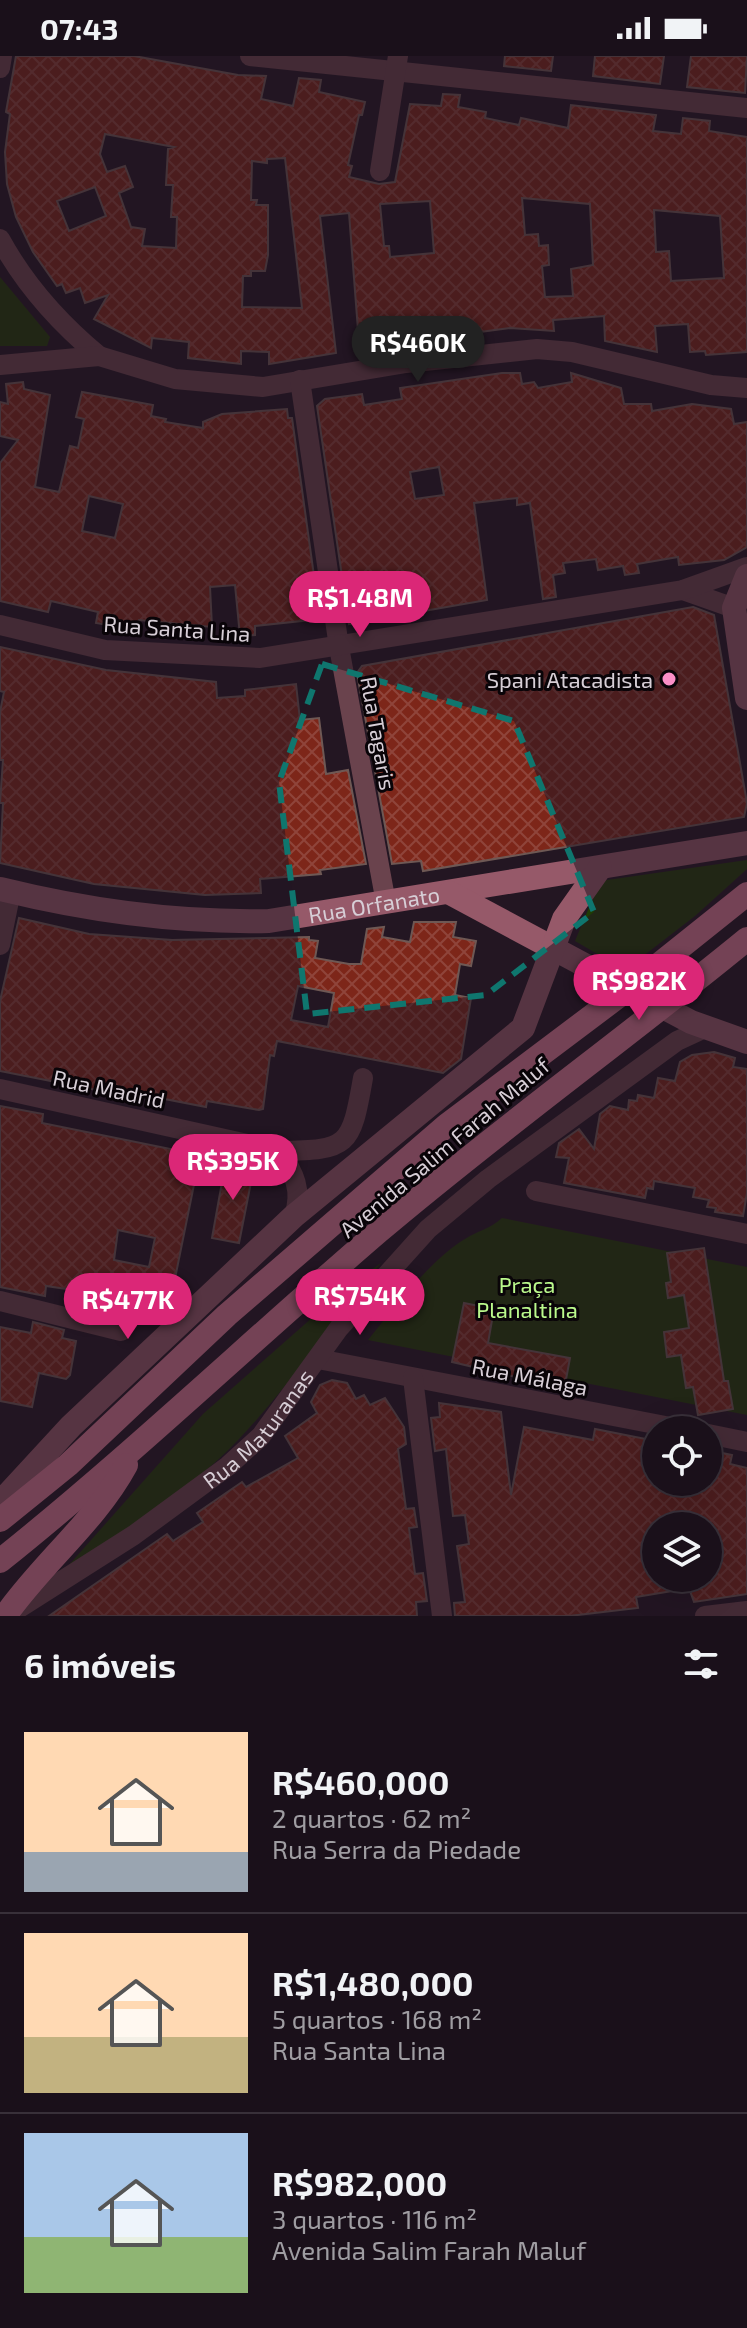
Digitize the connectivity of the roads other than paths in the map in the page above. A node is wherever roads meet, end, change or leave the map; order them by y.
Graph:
1 (2, 56) edge
2 (250, 56) edge
3 (396, 64) edge
4 (0, 68) edge
5 (747, 108) edge
6 (380, 171) dead end
7 (0, 239) edge
8 (99, 356) junction
9 (0, 365) edge
10 (300, 380) junction
11 (747, 388) edge
12 (747, 567) edge
13 (747, 576) edge
14 (683, 590) junction
15 (734, 608) junction
16 (0, 625) edge
17 (339, 647) junction
18 (747, 698) edge
19 (740, 841) edge
20 (600, 868) junction
21 (6, 890) edge
22 (450, 893) junction
23 (747, 894) edge
24 (386, 903) junction
25 (747, 939) edge
26 (0, 945) edge
27 (554, 950) junction
28 (698, 1025) junction
29 (747, 1042) edge
30 (363, 1078) dead end
31 (0, 1089) edge
32 (279, 1151) junction
33 (536, 1191) dead end
34 (294, 1216) junction
35 (747, 1234) edge
36 (0, 1301) edge
37 (121, 1331) dead end
38 (318, 1359) junction
39 (413, 1378) junction
40 (642, 1422) edge
41 (722, 1437) edge
42 (747, 1442) edge
43 (134, 1450) junction
44 (0, 1503) edge
45 (0, 1520) edge
46 (0, 1561) edge
47 (747, 1611) edge
48 (6, 1616) edge
49 (442, 1616) edge
50 (705, 1616) edge

1 - 4 street
2 - 3 street
3 - 5 street
3 - 6 street
7 - 8 street
8 - 9 street
8 - 10 street
10 - 11 street
10 - 17 street, Rua Tagaris
12 - 14 street, Rua Santa Lina
13 - 15 main road
14 - 15 street, Rua Santa Lina
14 - 17 street, Rua Santa Lina
15 - 18 main road
16 - 17 street, Rua Santa Lina
17 - 24 street, Rua Tagaris
19 - 20 main road, Rua Orfanato
20 - 22 main road, Rua Orfanato
20 - 27 main road
21 - 24 main road, Rua Orfanato
21 - 26 street
22 - 24 main road, Rua Orfanato
22 - 27 main road
23 - 45 highway, Avenida Salim Farah Maluf
25 - 43 highway, Avenida Salim Farah Maluf
27 - 28 main road
27 - 34 main road
28 - 29 main road
28 - 38 street, Rua Maturanas
30 - 32 street
31 - 32 street, Rua Madrid
32 - 34 street
33 - 35 street
34 - 44 main road
36 - 37 street
38 - 39 street, Rua Málaga
38 - 48 street, Rua Maturanas
39 - 40 street, Rua Málaga
39 - 49 street
41 - 42 street
43 - 46 highway, Avenida Salim Farah Maluf
43 - 48 highway
47 - 50 street

